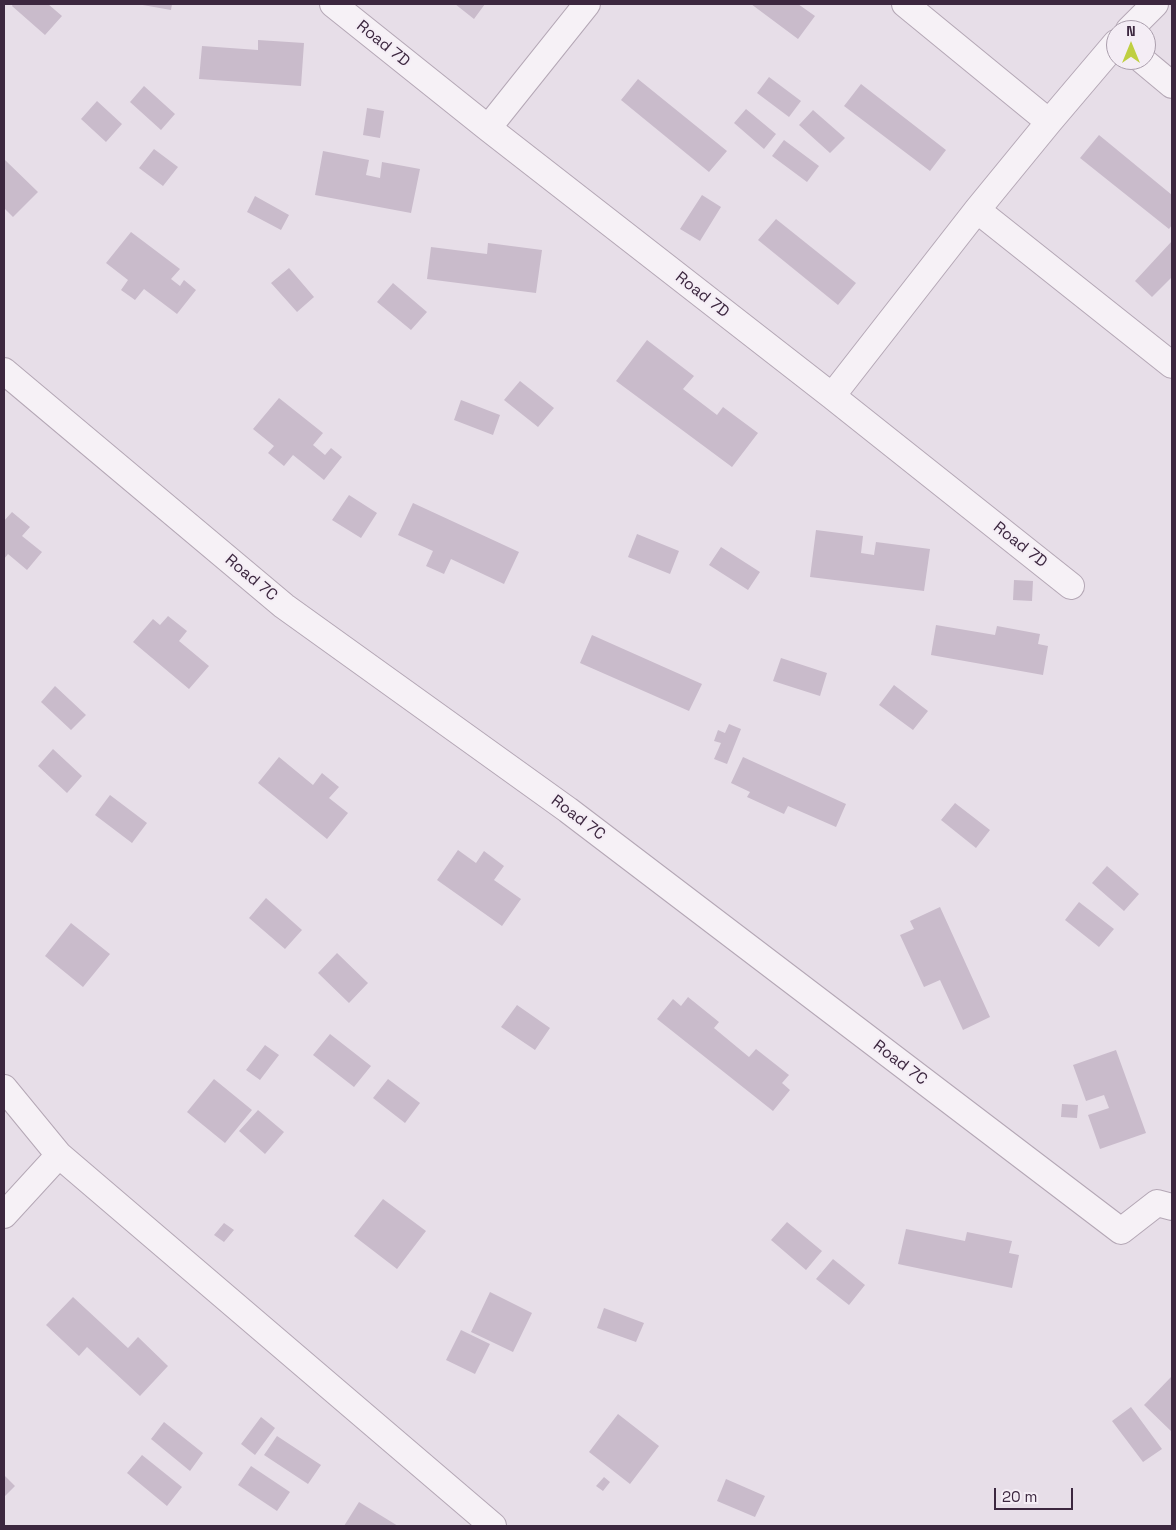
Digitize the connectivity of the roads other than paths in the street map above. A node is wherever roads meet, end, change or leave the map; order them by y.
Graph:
1 (332, 4) edge
2 (587, 4) edge
3 (905, 4) edge
4 (1156, 4) edge
5 (1139, 20) edge
6 (1106, 55) edge
7 (1154, 70) edge
8 (1172, 85) edge
9 (1049, 122) junction
10 (488, 128) junction
11 (977, 210) junction
12 (1172, 365) edge
13 (4, 371) edge
14 (832, 396) junction
15 (1071, 586) dead end
16 (4, 1088) edge
17 (59, 1154) junction
18 (1165, 1205) edge
19 (4, 1215) edge
20 (493, 1526) edge

1 - 10 street, Road 7D
2 - 10 street
3 - 9 street
4 - 5 street
6 - 9 street
7 - 8 street
9 - 11 street
10 - 14 street, Road 7D
11 - 12 street
11 - 14 street
13 - 18 street, Road 7C
14 - 15 street, Road 7D
16 - 17 street
17 - 19 street
17 - 20 street

